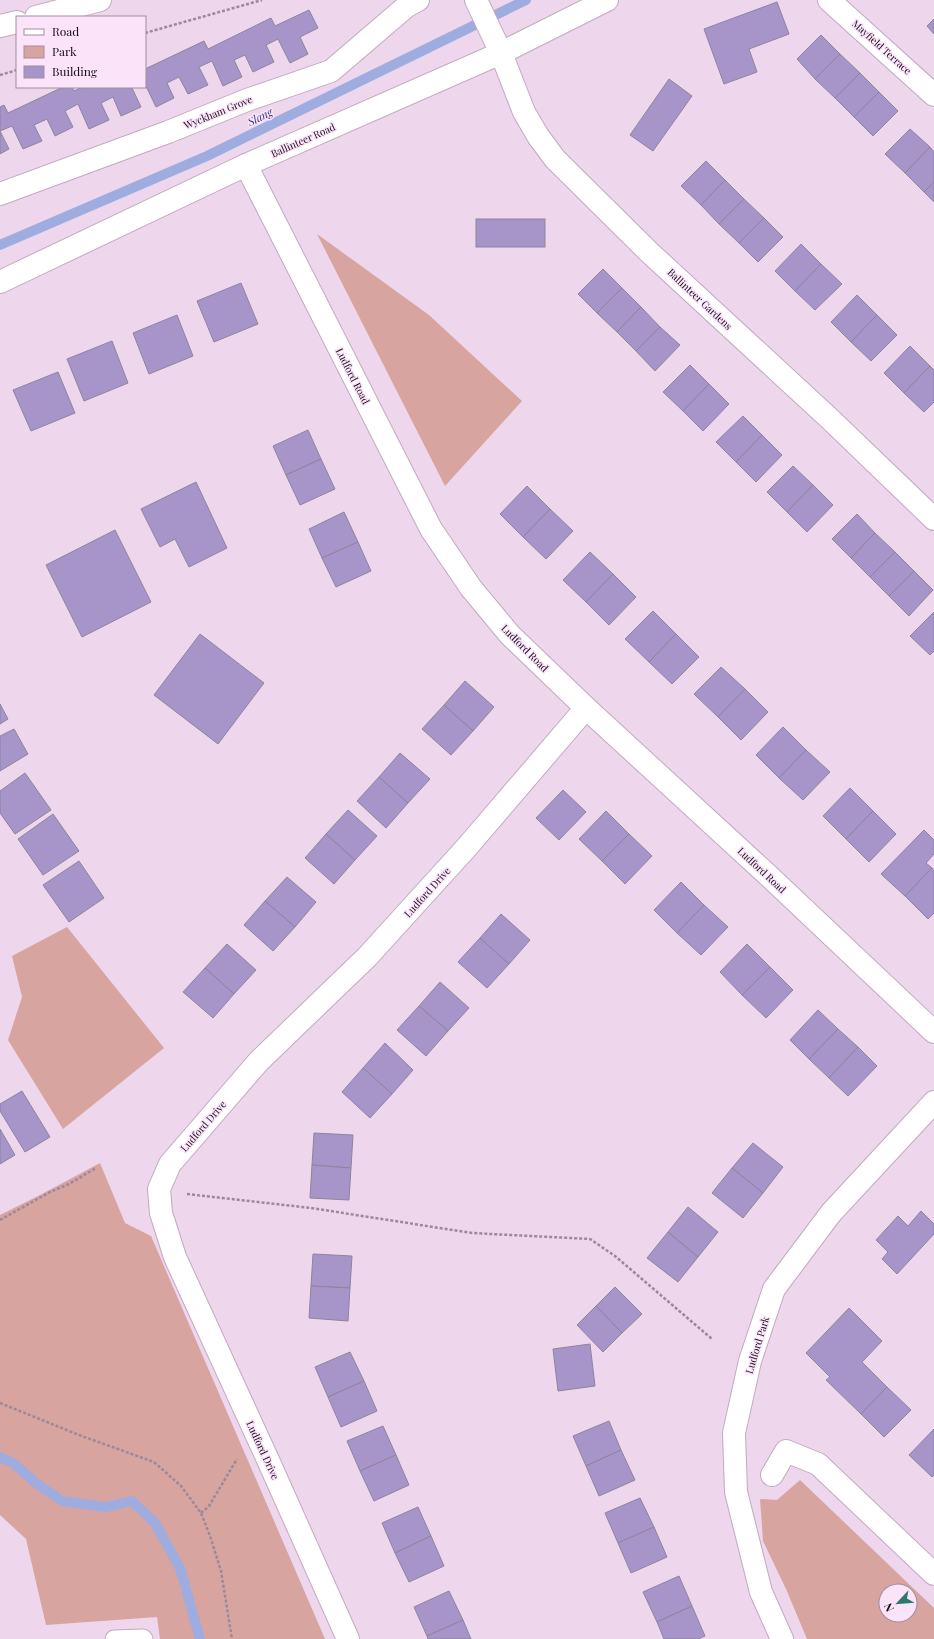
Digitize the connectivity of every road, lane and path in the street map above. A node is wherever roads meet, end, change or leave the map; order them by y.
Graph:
1 (100, 0) edge
2 (262, 0) edge
3 (418, 0) edge
4 (607, 0) edge
5 (830, 0) edge
6 (482, 13) edge
7 (40, 16) edge
8 (16, 22) edge
9 (0, 26) edge
10 (146, 33) edge
11 (501, 53) junction
12 (16, 70) edge
13 (0, 75) edge
14 (934, 95) edge
15 (246, 165) junction
16 (0, 194) edge
17 (0, 282) edge
18 (934, 519) edge
19 (586, 708) junction
20 (934, 1032) edge
21 (934, 1102) edge
22 (96, 1168) dead end
23 (182, 1194) dead end
24 (0, 1220) edge
25 (712, 1339) dead end
26 (0, 1403) edge
27 (239, 1456) dead end
28 (772, 1475) dead end
29 (200, 1513) junction
30 (934, 1574) edge
31 (114, 1639) edge
32 (144, 1639) edge
33 (232, 1639) edge
34 (348, 1639) edge
35 (782, 1639) edge

1 - 7 street
2 - 10 path
3 - 16 street, Wyckham Grove
4 - 11 street, Ballinteer Road
5 - 14 street, Mayfield Terrace
6 - 11 street
8 - 9 street
11 - 15 street, Ballinteer Road
11 - 18 street, Ballinteer Gardens
12 - 13 path
15 - 17 street, Ballinteer Road
15 - 19 street, Ludford Road
19 - 20 street, Ludford Road
19 - 34 street, Ludford Drive
21 - 35 street, Ludford Park
22 - 24 path
23 - 25 path
26 - 29 path
27 - 29 path
28 - 30 street
29 - 33 path
31 - 32 lane

